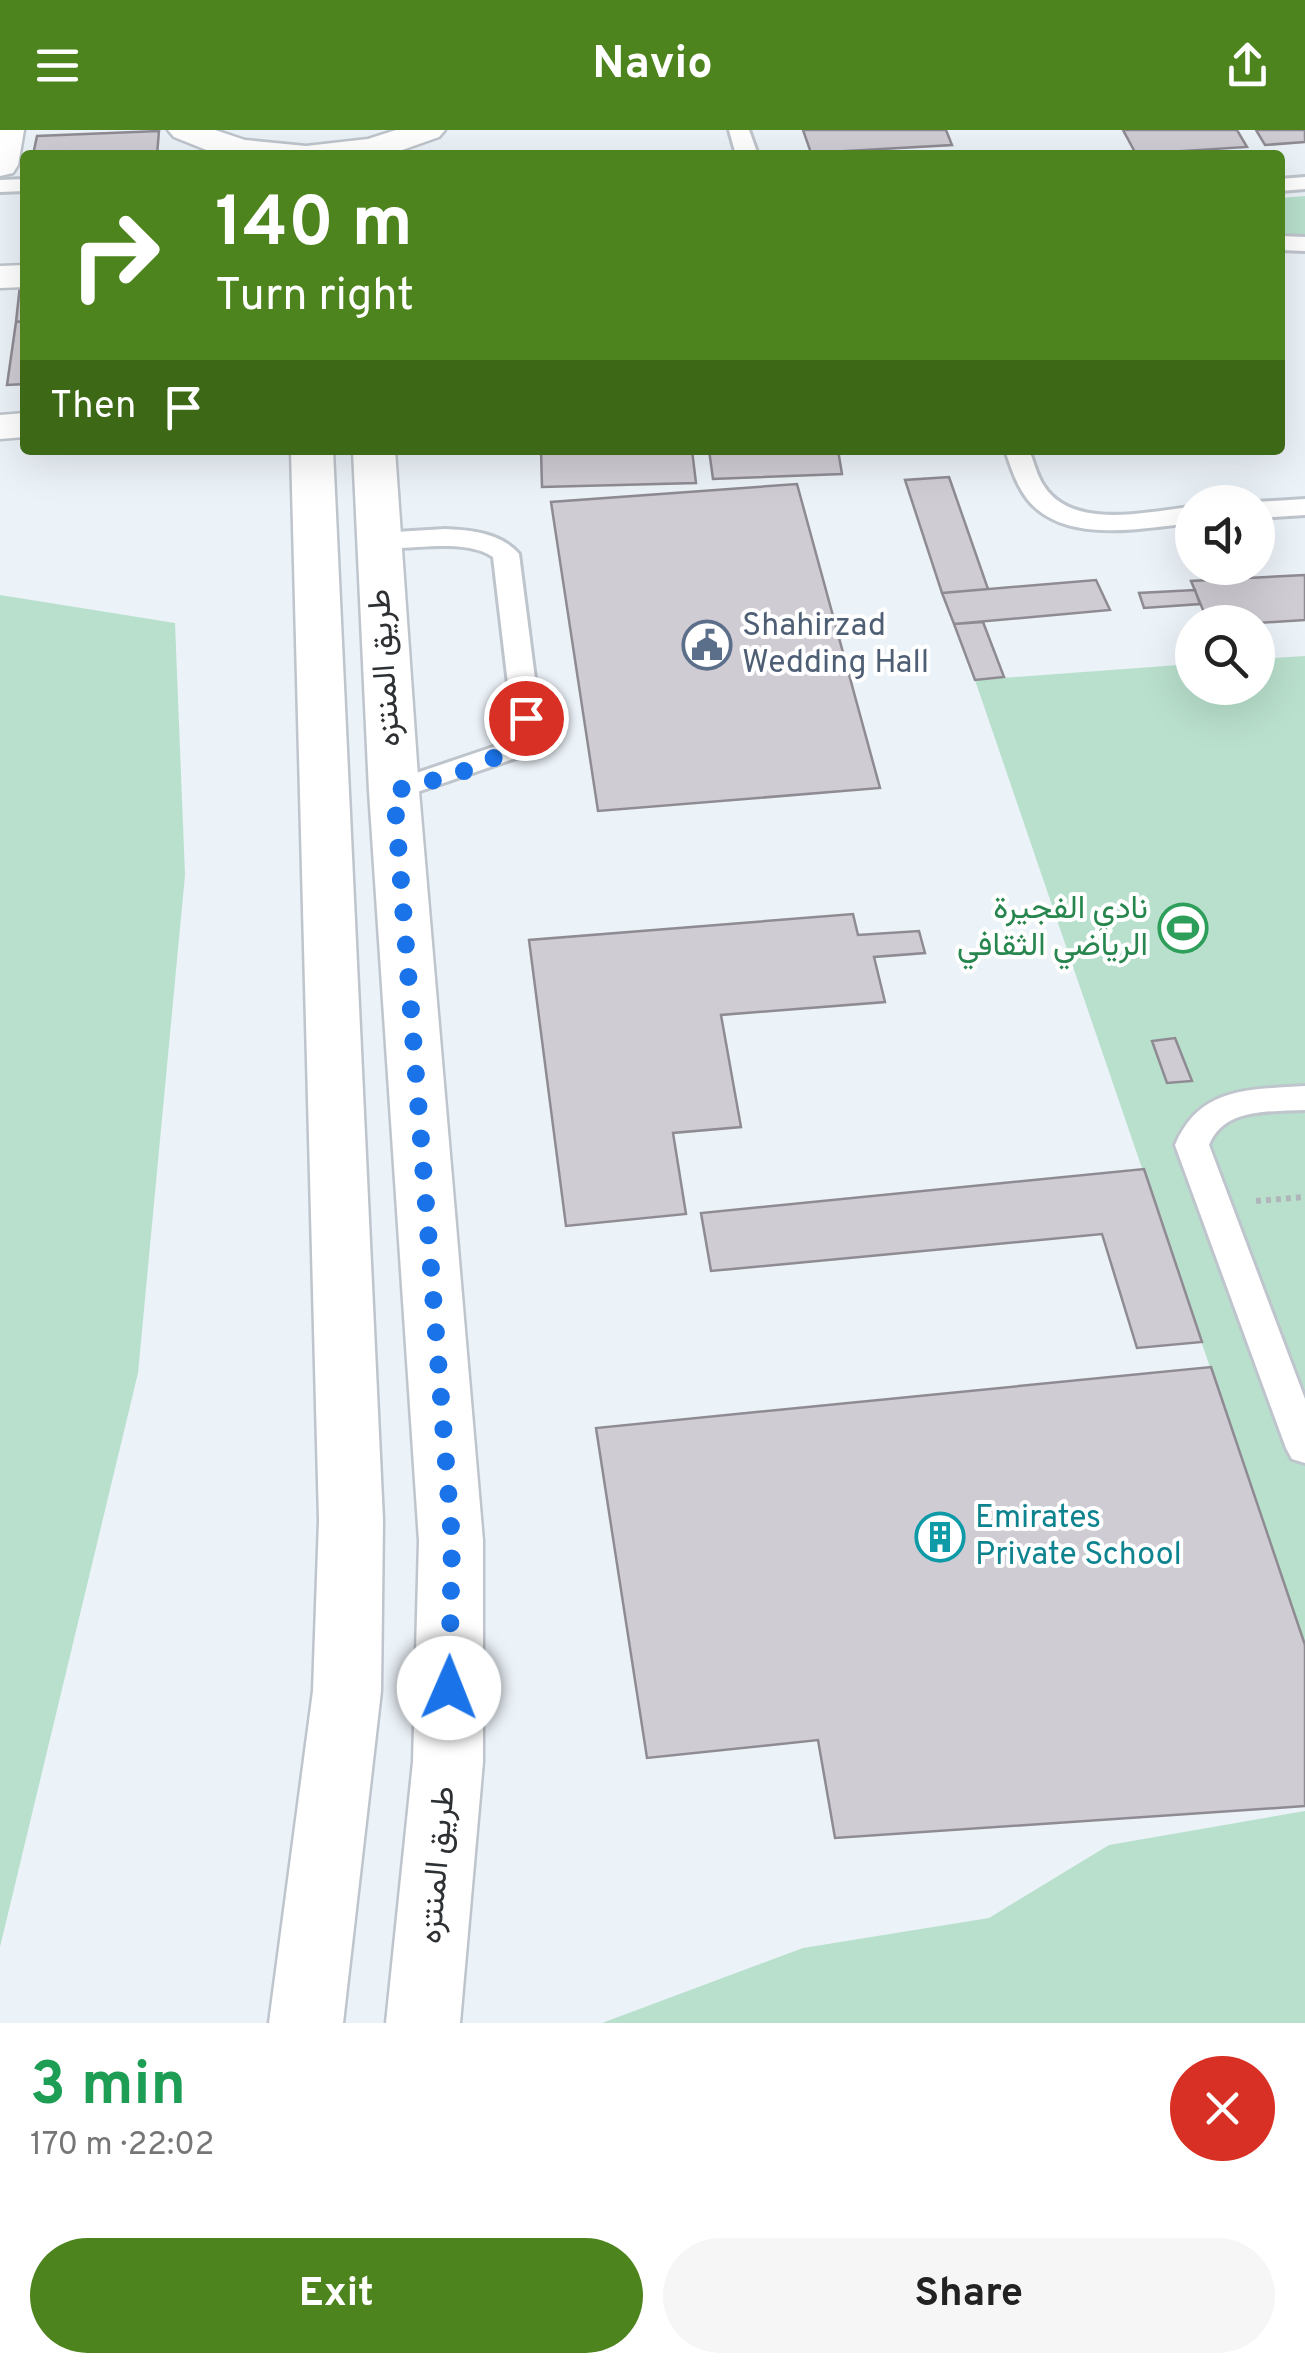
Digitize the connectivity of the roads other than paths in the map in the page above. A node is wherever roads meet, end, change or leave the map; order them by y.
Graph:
1 (6, 130) edge
2 (187, 131) edge
3 (416, 139) edge
4 (248, 150) edge
5 (357, 150) edge
6 (0, 164) edge
7 (312, 455) edge
8 (374, 455) edge
9 (1019, 455) edge
10 (1305, 507) edge
11 (1275, 509) edge
12 (1175, 516) edge
13 (378, 541) junction
14 (394, 791) junction
15 (1305, 1098) edge
16 (1305, 1448) edge
17 (306, 2023) edge
18 (423, 2023) edge

1 - 6 street
2 - 4 street
3 - 5 street
7 - 17 street, طريق المنتزه
8 - 13 street, طريق المنتزه
9 - 12 lane
10 - 11 lane
13 - 14 street, طريق المنتزه
13 - 14 lane
14 - 18 street, طريق المنتزه
15 - 16 lane

